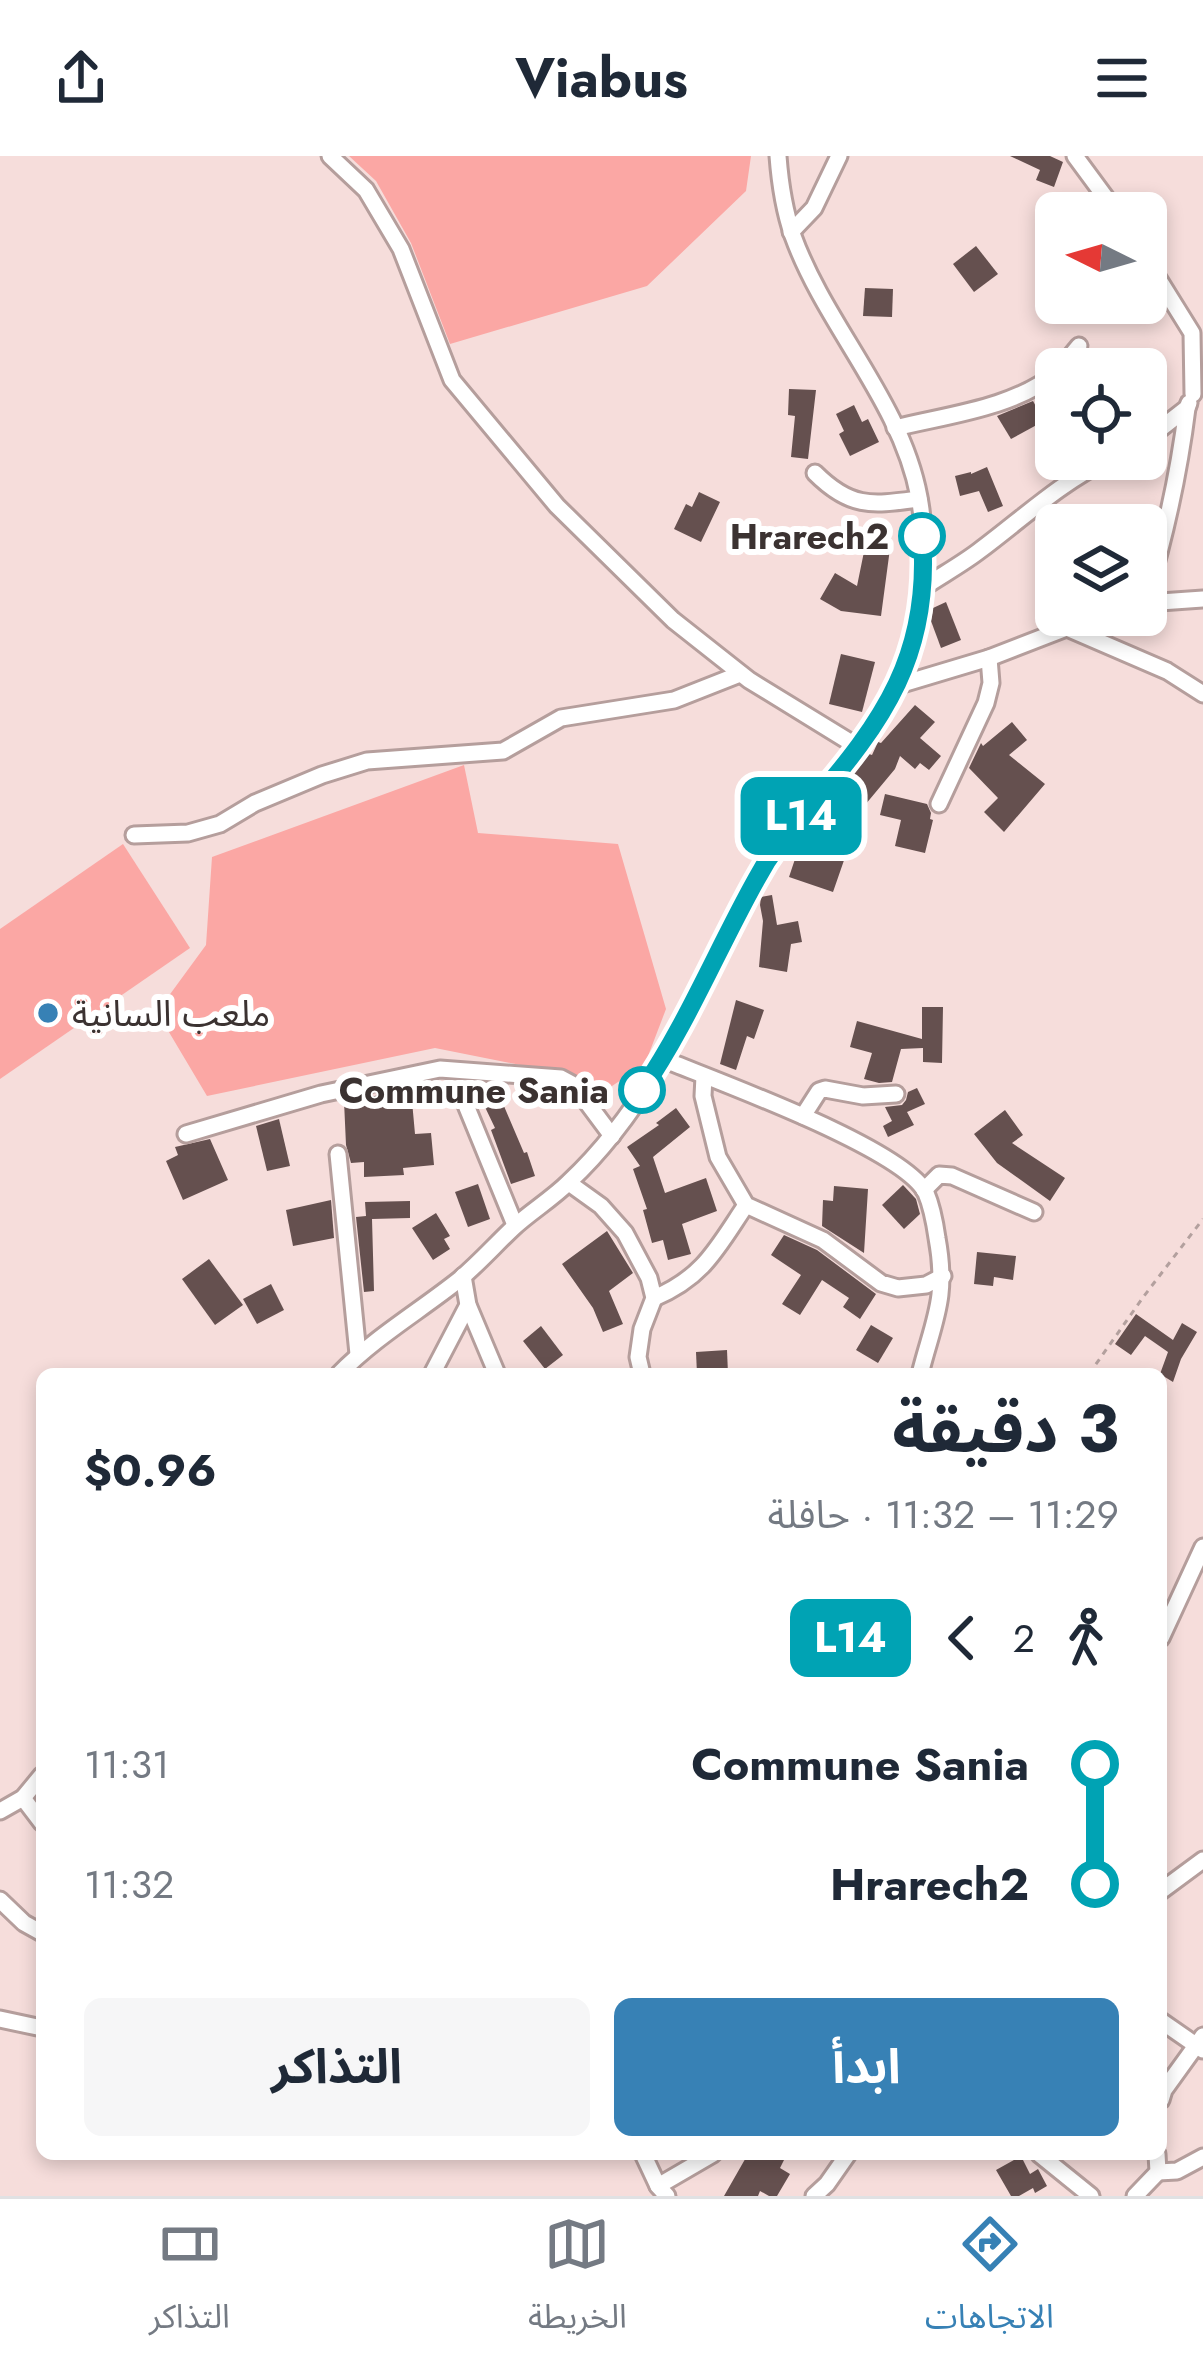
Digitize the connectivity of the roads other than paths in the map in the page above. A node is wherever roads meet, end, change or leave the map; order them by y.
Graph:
1 (330, 156) edge
2 (778, 156) edge
3 (839, 156) edge
4 (1075, 156) edge
5 (1102, 192) edge
6 (791, 232) junction
7 (1167, 293) edge
8 (1203, 336) edge
9 (1194, 352) junction
10 (1035, 387) edge
11 (1194, 395) edge
12 (1167, 420) edge
13 (895, 428) junction
14 (815, 473) dead end
15 (1072, 480) edge
16 (919, 499) junction
17 (1167, 520) edge
18 (924, 587) junction
19 (1203, 599) edge
20 (1167, 600) edge
21 (1043, 636) edge
22 (1086, 636) edge
23 (989, 658) junction
24 (740, 674) junction
25 (899, 685) junction
26 (1203, 694) edge
27 (858, 746) junction
28 (939, 804) dead end
29 (134, 835) dead end
30 (663, 1059) junction
31 (704, 1076) junction
32 (461, 1093) dead end
33 (896, 1094) dead end
34 (803, 1116) junction
35 (186, 1134) dead end
36 (612, 1136) junction
37 (338, 1154) dead end
38 (569, 1183) junction
39 (925, 1190) junction
40 (746, 1205) junction
41 (1034, 1211) dead end
42 (515, 1226) junction
43 (464, 1276) junction
44 (943, 1276) junction
45 (655, 1298) junction
46 (468, 1305) junction
47 (358, 1354) junction
48 (345, 1368) edge
49 (435, 1368) edge
50 (494, 1368) edge
51 (641, 1368) edge
52 (922, 1368) edge
53 (1203, 1547) edge
54 (1167, 1626) edge
55 (36, 1782) edge
56 (22, 1798) junction
57 (0, 1811) edge
58 (36, 1816) edge
59 (1203, 1860) edge
60 (1167, 1887) edge
61 (0, 1900) edge
62 (36, 1930) edge
63 (0, 2019) edge
64 (1167, 2024) edge
65 (36, 2027) edge
66 (1201, 2044) edge
67 (1167, 2086) edge
68 (1203, 2157) edge
69 (646, 2160) edge
70 (705, 2160) edge
71 (844, 2160) edge
72 (1047, 2160) edge
73 (1157, 2163) edge
74 (826, 2190) edge
75 (663, 2191) edge
76 (814, 2196) edge
77 (1091, 2196) edge
78 (1135, 2196) edge

1 - 24 street
2 - 6 street
3 - 6 street
4 - 5 street
6 - 13 street
7 - 9 street
8 - 9 street
9 - 11 street
10 - 13 street
11 - 12 street
11 - 17 street
13 - 16 street
14 - 16 street
15 - 18 street
16 - 18 street
18 - 25 street
19 - 20 street
21 - 23 street
22 - 26 street
23 - 25 street
23 - 28 street
24 - 27 street
24 - 29 street
25 - 27 street
27 - 30 street
30 - 31 street
30 - 36 street
31 - 34 street
31 - 40 street
32 - 42 street
33 - 34 street
34 - 39 street
35 - 36 street
36 - 38 street
37 - 47 street
38 - 42 street
38 - 45 street
39 - 41 street
39 - 44 street
40 - 44 street
40 - 45 street
42 - 43 street
43 - 46 street
43 - 47 street
44 - 52 street
45 - 51 street
46 - 49 street
46 - 50 street
47 - 48 street
53 - 54 street
55 - 56 street
56 - 57 street
56 - 58 street
59 - 60 street
61 - 62 street
63 - 65 street
64 - 66 street
66 - 67 street
68 - 73 street
69 - 75 street
70 - 75 street
71 - 74 street
72 - 77 street
73 - 78 street
74 - 76 street

